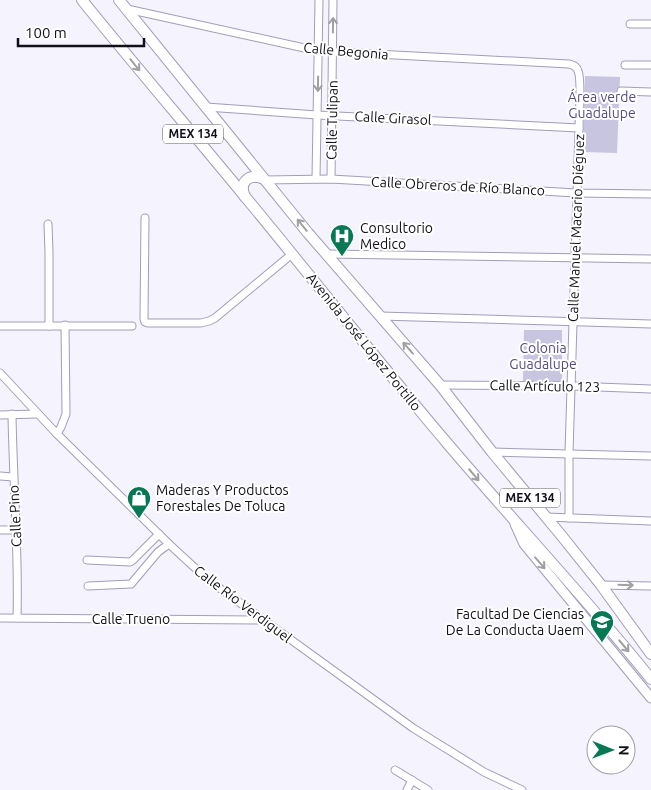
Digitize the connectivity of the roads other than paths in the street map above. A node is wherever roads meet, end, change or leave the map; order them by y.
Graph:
1 (82, 0) edge
2 (119, 0) edge
3 (319, 0) edge
4 (333, 0) edge
5 (127, 9) junction
6 (630, 24) dead end
7 (651, 24) edge
8 (318, 51) junction
9 (332, 52) junction
10 (569, 64) joint
11 (625, 65) dead end
12 (651, 65) edge
13 (622, 91) dead end
14 (651, 92) edge
15 (206, 108) junction
16 (317, 115) junction
17 (332, 115) junction
18 (579, 128) junction
19 (316, 179) junction
20 (331, 179) junction
21 (265, 180) junction
22 (576, 192) junction
23 (651, 194) edge
24 (245, 197) junction
25 (145, 218) dead end
26 (48, 224) dead end
27 (292, 254) junction
28 (328, 254) junction
29 (575, 257) junction
30 (651, 259) edge
31 (380, 316) junction
32 (574, 322) junction
33 (651, 324) edge
34 (0, 326) edge
35 (49, 326) junction
36 (65, 326) junction
37 (132, 326) dead end
38 (0, 373) edge
39 (3, 379) edge
40 (440, 385) junction
41 (572, 386) junction
42 (651, 389) edge
43 (0, 414) edge
44 (12, 414) junction
45 (37, 414) junction
46 (57, 434) junction
47 (492, 452) junction
48 (569, 454) junction
49 (651, 456) edge
50 (0, 476) edge
51 (13, 477) junction
52 (546, 517) junction
53 (569, 518) junction
54 (651, 521) edge
55 (514, 522) junction
56 (0, 530) edge
57 (16, 530) junction
58 (159, 534) junction
59 (169, 544) junction
60 (87, 560) dead end
61 (601, 584) junction
62 (88, 586) dead end
63 (651, 586) edge
64 (0, 618) edge
65 (17, 618) junction
66 (263, 620) junction
67 (651, 654) edge
68 (651, 679) edge
69 (651, 698) edge
70 (395, 770) dead end
71 (412, 780) junction
72 (407, 790) edge
73 (428, 790) edge
74 (522, 790) edge

1 -> 24 main road, Avenida José López Portillo / MEX 134
2 - 5 main road, Avenida José López Portillo / MEX 134
3 - 8 street, Calle Tulipan
9 -> 4 street, Calle Tulipan
5 - 8 street, Calle Begonia
5 - 15 main road, Avenida José López Portillo / MEX 134
6 - 7 street
8 - 9 street, Calle Begonia
8 -> 16 street, Calle Tulipan
9 - 10 street, Calle Begonia
9 - 17 street, Calle Tulipan
10 - 18 street, Calle Manuel Macario Diéguez
11 - 12 street
13 - 14 street
15 - 16 street, Calle Girasol
15 - 21 main road, Avenida José López Portillo / MEX 134
16 - 17 street, Calle Girasol
16 - 19 street, Calle Tulipan
17 - 18 street, Calle Girasol
17 - 20 street, Calle Tulipan
18 - 22 street, Calle Manuel Macario Diéguez
19 - 20 street, Calle Obreros de Río Blanco
19 - 21 street, Calle Obreros de Río Blanco
20 - 22 street, Calle Obreros de Río Blanco
21 - 24 main road
28 -> 21 main road, Avenida José López Portillo / MEX 134
22 - 23 street, Calle Obreros de Río Blanco
22 - 29 street, Calle Manuel Macario Diéguez
24 - 27 main road, Avenida José López Portillo / MEX 134
25 - 27 street
26 - 35 street
27 -> 55 main road, Avenida José López Portillo / MEX 134
28 - 29 street
28 - 31 main road, Avenida José López Portillo / MEX 134
29 - 30 street
29 - 32 street, Calle Manuel Macario Diéguez
31 - 32 street
40 -> 31 main road, Avenida José López Portillo / MEX 134
32 - 33 street
32 - 41 street, Calle Manuel Macario Diéguez
34 - 35 street
35 - 36 street
36 - 37 street
36 - 46 street
38 - 39 street, Calle Río Verdiguel
39 - 45 street, Calle Río Verdiguel
40 - 41 street, Calle Artículo 123
40 - 47 main road, Avenida José López Portillo / MEX 134
41 - 42 street, Calle Artículo 123
41 - 48 street, Calle Manuel Macario Diéguez
43 - 44 street
44 - 45 street
44 - 51 street, Calle Pino
45 - 46 street, Calle Río Verdiguel
46 - 58 street, Calle Río Verdiguel
47 - 48 street
47 - 52 main road, Avenida José López Portillo / MEX 134
48 - 49 street
48 - 53 street, Calle Manuel Macario Diéguez
50 - 51 street
51 - 57 street, Calle Pino
52 - 53 street
52 - 61 main road, Avenida José López Portillo / MEX 134
53 - 54 street
55 -> 68 main road, Avenida José López Portillo / MEX 134
55 -> 69 street
56 - 57 street
57 - 65 street, Calle Pino
58 - 59 street, Calle Río Verdiguel
58 - 60 street
59 - 62 street
59 - 66 street, Calle Río Verdiguel
61 -> 63 street
61 - 67 main road, Avenida José López Portillo / MEX 134
64 - 65 street, Calle Trueno
65 - 66 street, Calle Trueno
66 - 74 street, Calle Río Verdiguel
70 - 71 street
71 - 72 street
71 - 73 street

